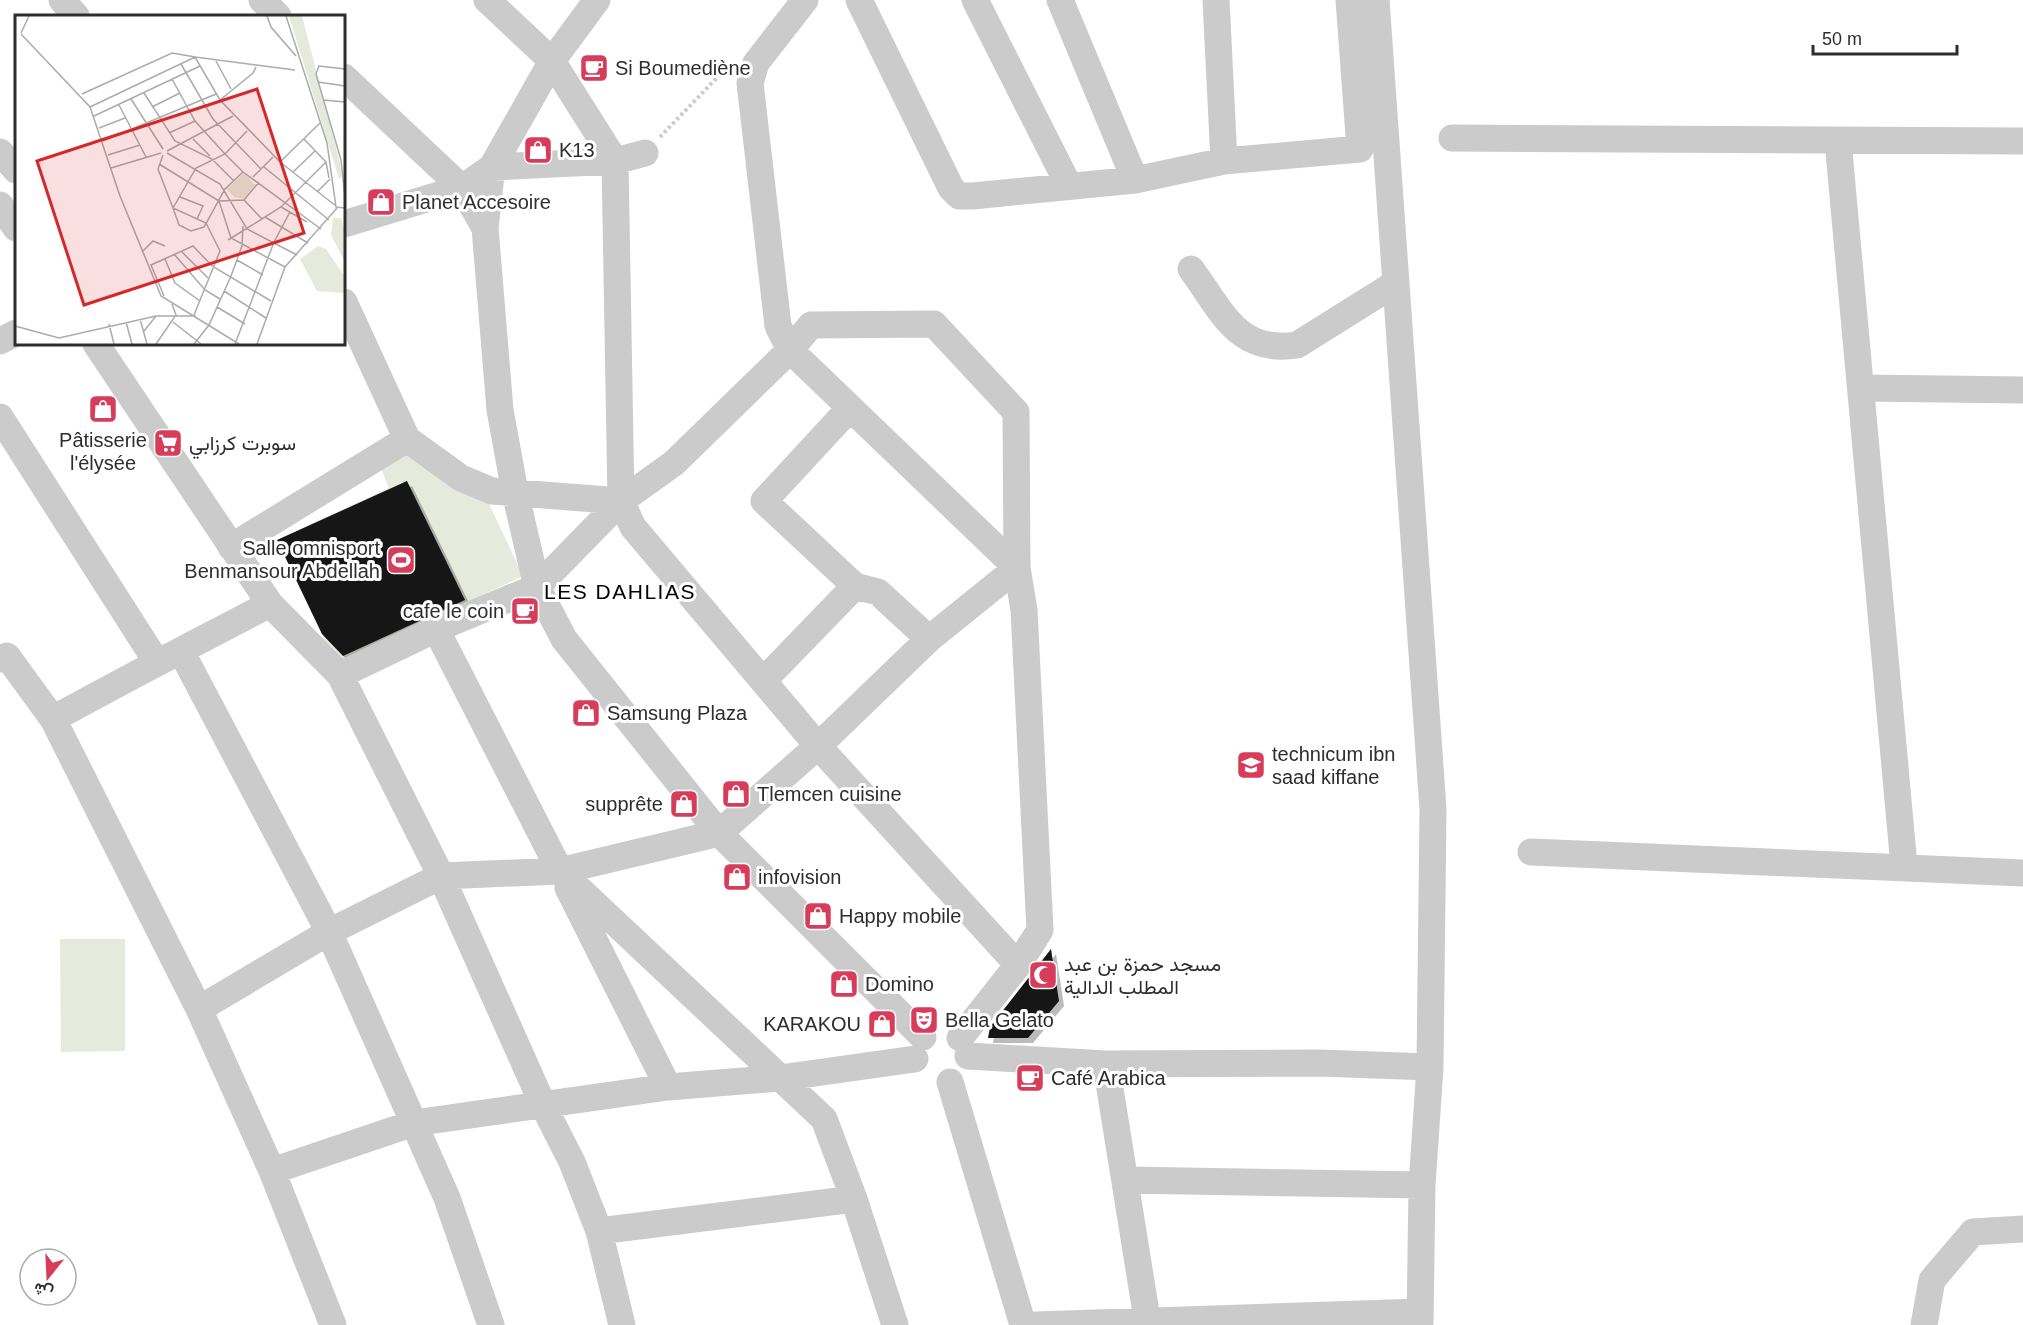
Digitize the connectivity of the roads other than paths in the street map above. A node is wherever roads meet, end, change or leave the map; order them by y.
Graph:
1 (62, 0) edge
2 (487, 0) edge
3 (597, 0) edge
4 (805, 0) edge
5 (859, 0) edge
6 (975, 0) edge
7 (1060, 0) edge
8 (1216, 0) edge
9 (1348, 0) edge
10 (1376, 0) edge
11 (75, 15) edge
12 (552, 61) junction
13 (345, 78) edge
14 (1452, 138) dead end
15 (1838, 141) junction
16 (2023, 141) edge
17 (0, 152) edge
18 (645, 153) road end
19 (615, 161) junction
20 (1224, 161) junction
21 (492, 166) junction
22 (15, 169) edge
23 (1135, 180) junction
24 (1069, 186) junction
25 (462, 188) junction
26 (0, 205) edge
27 (345, 225) edge
28 (15, 227) edge
29 (485, 228) junction
30 (1191, 269) dead end
31 (1396, 283) junction
32 (345, 304) edge
33 (15, 334) edge
34 (0, 341) edge
35 (97, 345) edge
36 (790, 350) junction
37 (1861, 388) junction
38 (2023, 390) edge
39 (850, 408) junction
40 (0, 417) edge
41 (407, 439) junction
42 (515, 492) junction
43 (621, 501) junction
44 (231, 547) junction
45 (1017, 568) junction
46 (855, 586) junction
47 (537, 587) junction
48 (270, 604) junction
49 (436, 629) junction
50 (929, 639) junction
51 (181, 651) junction
52 (2, 654) edge
53 (156, 661) junction
54 (340, 675) junction
55 (763, 681) junction
56 (53, 719) junction
57 (818, 746) junction
58 (719, 833) junction
59 (1531, 852) dead end
60 (1904, 866) junction
61 (560, 871) junction
62 (2023, 873) edge
63 (441, 876) junction
64 (329, 932) junction
65 (1018, 965) junction
66 (199, 1009) junction
67 (964, 1047) junction
68 (919, 1048) junction
69 (1106, 1064) junction
70 (1430, 1066) junction
71 (780, 1078) junction
72 (950, 1082) junction
73 (668, 1087) junction
74 (543, 1105) junction
75 (414, 1123) junction
76 (272, 1171) junction
77 (1126, 1180) junction
78 (1422, 1185) junction
79 (854, 1199) junction
80 (2023, 1229) edge
81 (599, 1231) junction
82 (1420, 1319) edge
83 (1147, 1322) edge
84 (333, 1325) edge
85 (491, 1325) edge
86 (622, 1325) edge
87 (895, 1325) edge
88 (1023, 1325) edge
89 (1036, 1325) edge
90 (1924, 1325) edge

1 - 11 street
2 - 12 street
3 - 12 street
4 - 36 street
5 - 24 street
6 - 24 street
7 - 23 street
8 - 20 street
9 - 20 street
10 - 31 street
12 - 19 street
12 - 21 street
13 - 25 street
14 - 15 street
15 - 16 street
15 - 37 street
17 - 22 street
18 - 19 street
19 - 21 street
19 - 43 street
20 - 23 street
21 - 25 street
21 - 29 street
23 - 24 street
25 - 27 street
25 - 29 street
26 - 28 street
29 - 42 street
30 - 31 street
31 - 70 street
32 - 41 street
33 - 34 street
35 - 44 street
36 - 39 street
36 - 43 street
36 - 45 street
37 - 38 street
37 - 60 street
39 - 45 street
39 - 46 street
40 - 53 street
41 - 42 street
41 - 44 street
42 - 43 street
42 - 47 street
43 - 47 street
43 - 55 street
44 - 48 street
45 - 50 street
45 - 65 street
46 - 50 street
46 - 55 street
47 - 49 street
47 - 58 street
48 - 51 street
48 - 54 street
49 - 54 street
49 - 61 street
50 - 57 street
51 - 53 street
51 - 64 street
52 - 56 street
53 - 56 street
54 - 63 street
55 - 57 street
56 - 66 street
57 - 58 street
57 - 65 street
58 - 61 street
58 - 68 street
59 - 60 street
60 - 62 street
61 - 63 street
61 - 71 street
61 - 73 street
63 - 64 street
63 - 74 street
64 - 66 street
64 - 75 street
65 - 67 street
66 - 76 street
67 - 68 street
67 - 69 street
67 - 72 street
68 - 71 street
68 - 72 street
69 - 70 street
69 - 77 street
70 - 78 street
71 - 73 street
71 - 79 street
72 - 88 street
73 - 74 street
74 - 75 street
74 - 81 street
75 - 76 street
75 - 85 street
76 - 84 street
77 - 78 street
77 - 83 street
78 - 82 street
79 - 81 street
79 - 87 street
80 - 90 street
81 - 86 street
82 - 83 street
83 - 89 street

